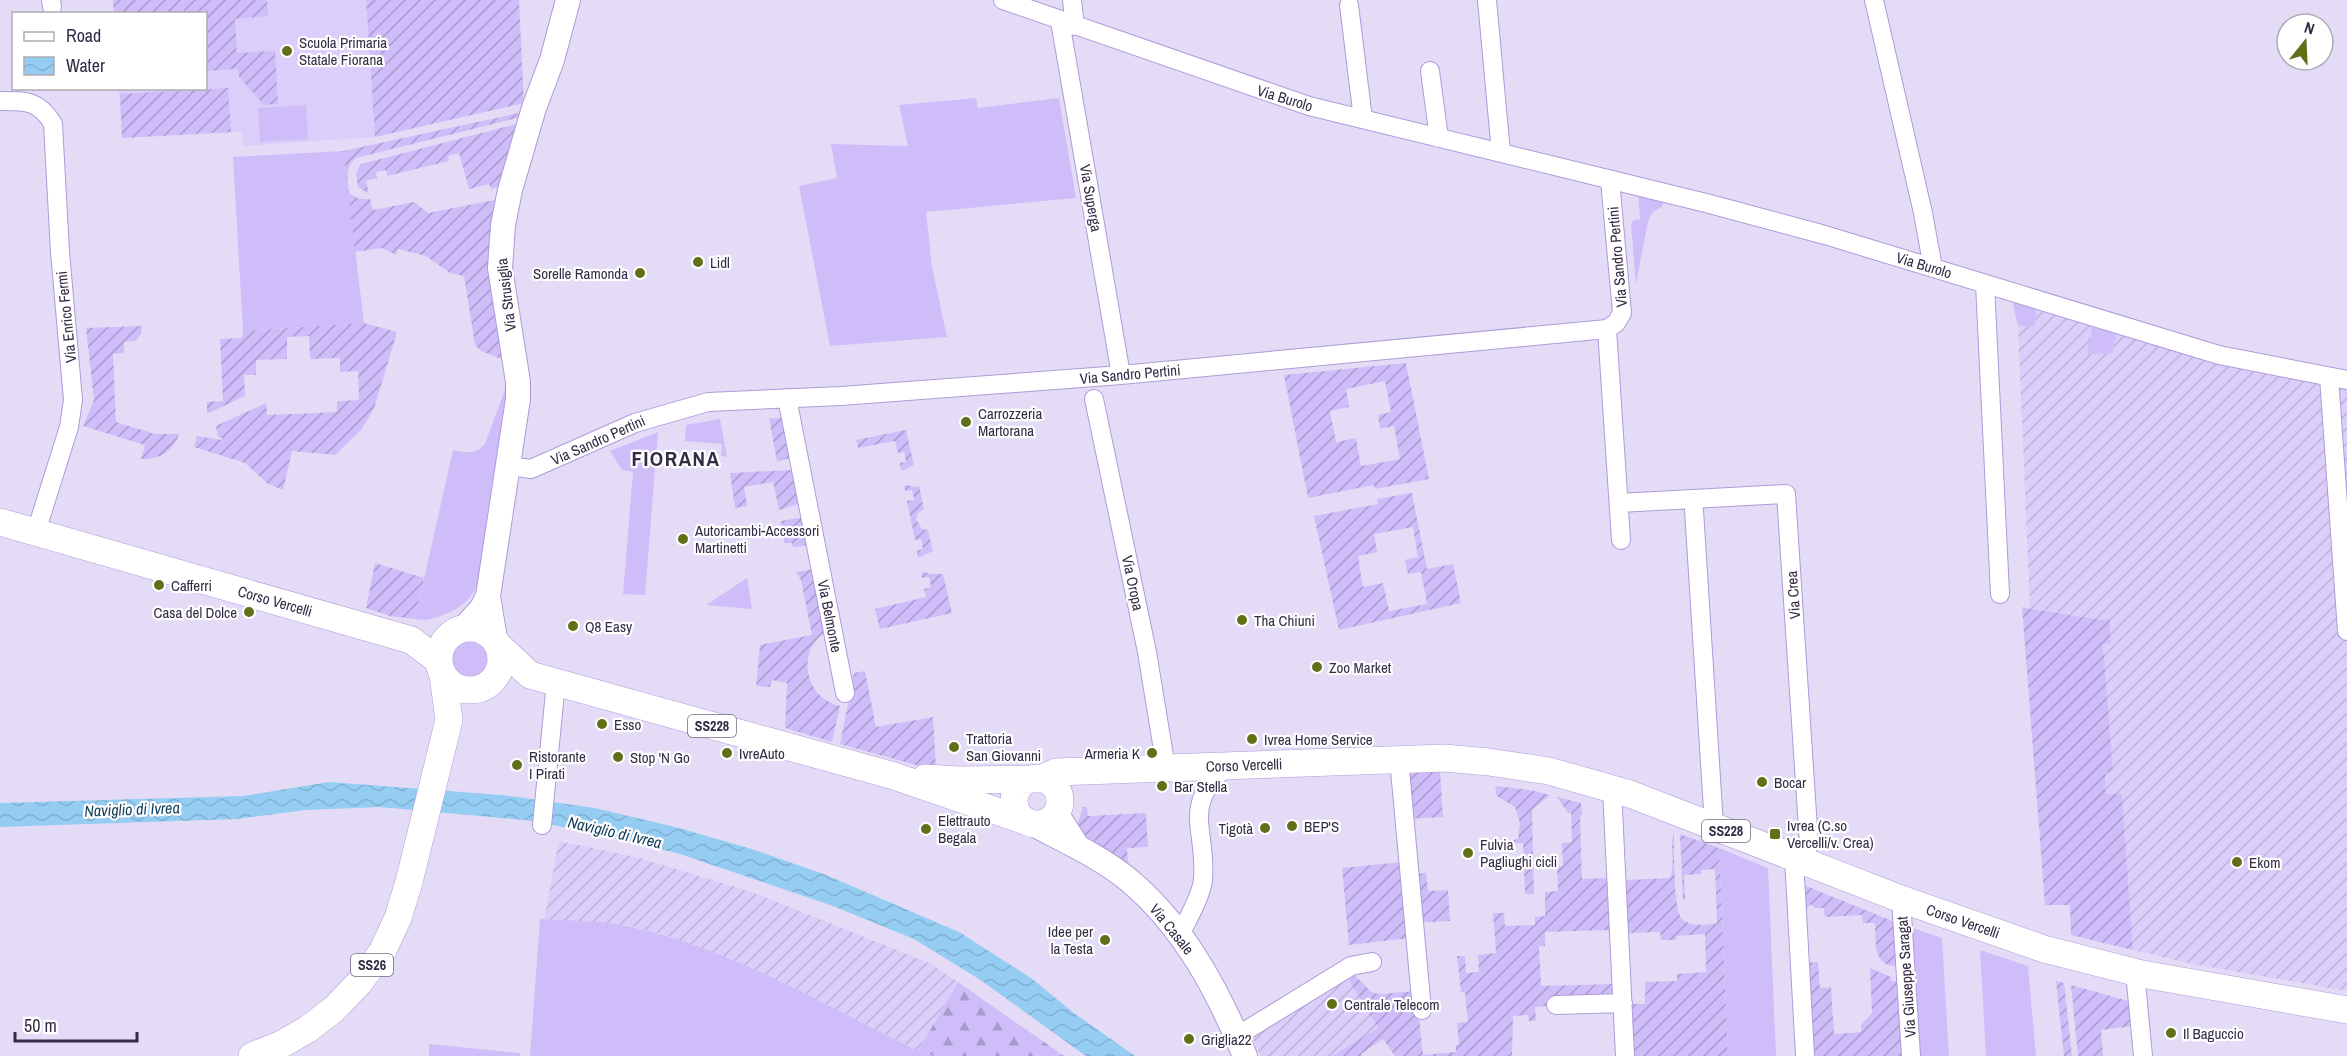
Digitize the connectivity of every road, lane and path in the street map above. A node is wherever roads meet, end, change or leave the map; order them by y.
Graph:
1 (568, 0) edge
2 (1003, 0) edge
3 (1072, 0) edge
4 (1487, 0) edge
5 (1874, 0) edge
6 (1349, 5) dead end
7 (1067, 24) junction
8 (1430, 71) dead end
9 (0, 101) edge
10 (1363, 119) junction
11 (1439, 138) junction
12 (1501, 153) junction
13 (1610, 180) junction
14 (1933, 268) junction
15 (1985, 284) junction
16 (1606, 329) junction
17 (1121, 375) junction
18 (2338, 379) edge
19 (787, 398) junction
20 (1094, 399) dead end
21 (508, 466) junction
22 (1619, 503) junction
23 (1694, 510) dead end
24 (0, 522) edge
25 (36, 532) junction
26 (1621, 540) dead end
27 (2000, 594) dead end
28 (488, 596) junction
29 (460, 630) junction
30 (2347, 631) edge
31 (411, 640) junction
32 (497, 643) junction
33 (441, 668) junction
34 (543, 679) junction
35 (484, 686) junction
36 (845, 693) dead end
37 (449, 720) junction
38 (1399, 759) junction
39 (1228, 765) junction
40 (1166, 768) junction
41 (1089, 772) junction
42 (894, 776) junction
43 (1038, 779) junction
44 (1612, 789) junction
45 (1058, 807) junction
46 (1029, 823) junction
47 (542, 825) dead end
48 (1714, 826) junction
49 (1078, 848) junction
50 (1798, 860) junction
51 (1901, 899) junction
52 (1180, 935) junction
53 (1372, 962) dead end
54 (2135, 972) junction
55 (1623, 1003) junction
56 (1556, 1005) dead end
57 (1422, 1010) dead end
58 (2347, 1010) edge
59 (1241, 1046) edge
60 (252, 1056) edge
61 (1625, 1056) edge
62 (1805, 1056) edge
63 (1911, 1056) edge
64 (2143, 1056) edge

1 - 21 main road, Via Strusiglia
2 - 7 street, Via Burolo
3 - 7 street
4 - 12 street
5 - 14 street
6 - 10 street
7 - 10 street, Via Burolo
7 - 17 street, Via Superga
8 - 11 street
9 - 25 street, Via Enrico Fermi
10 - 11 street, Via Burolo
11 - 12 street, Via Burolo
12 - 13 street, Via Burolo
13 - 14 street, Via Burolo
13 - 16 street, Via Sandro Pertini
14 - 15 street, Via Burolo
15 - 18 street, Via Burolo
15 - 27 street
16 - 17 street, Via Sandro Pertini
16 - 22 street
17 - 19 street, Via Sandro Pertini
18 - 30 street
19 - 21 street, Via Sandro Pertini
19 - 36 street, Via Belmonte
20 - 40 street, Via Oropa
21 - 28 main road, Via Strusiglia
22 - 26 street
22 - 50 street, Via Crea
23 - 48 street
24 - 25 main road, Corso Vercelli
25 - 31 main road, Corso Vercelli
28 - 29 main road, Via Strusiglia
28 - 32 main road, Via Strusiglia
29 - 31 main road, Corso Vercelli
29 - 32 main road
29 - 33 main road
31 - 33 main road, Corso Vercelli
32 - 34 main road, Corso Vercelli / SS228
32 - 35 main road
33 - 35 main road
33 - 37 main road, SS26
34 - 35 main road, Corso Vercelli / SS228
34 - 42 main road, Corso Vercelli / SS228
34 - 47 street
35 - 37 main road, SS26
37 - 60 main road, SS26
38 - 39 main road, Corso Vercelli / SS228
38 - 44 main road, Corso Vercelli / SS228
38 - 57 street
39 - 40 main road, Corso Vercelli / SS228
39 - 52 street
40 - 41 main road, Corso Vercelli / SS228
41 - 43 main road, Corso Vercelli / SS228
41 - 45 main road
42 - 43 main road, Corso Vercelli / SS228
42 - 46 main road, Corso Vercelli / SS228
43 - 45 main road
43 - 46 main road
44 - 48 main road, Corso Vercelli / SS228
44 - 55 street
45 - 46 main road
45 - 49 main road, Via Casale
46 - 49 main road, Via Casale
48 - 50 main road, Corso Vercelli / SS228
49 - 52 main road, Via Casale
50 - 51 main road, Corso Vercelli / SS228
50 - 62 street
51 - 54 main road, Corso Vercelli / SS228
51 - 63 street, Via Giuseppe Saragat
52 - 59 main road, Via Casale
53 - 59 street, Via Casale
54 - 58 main road, Corso Vercelli / SS228
54 - 64 street
55 - 56 street
55 - 61 street

